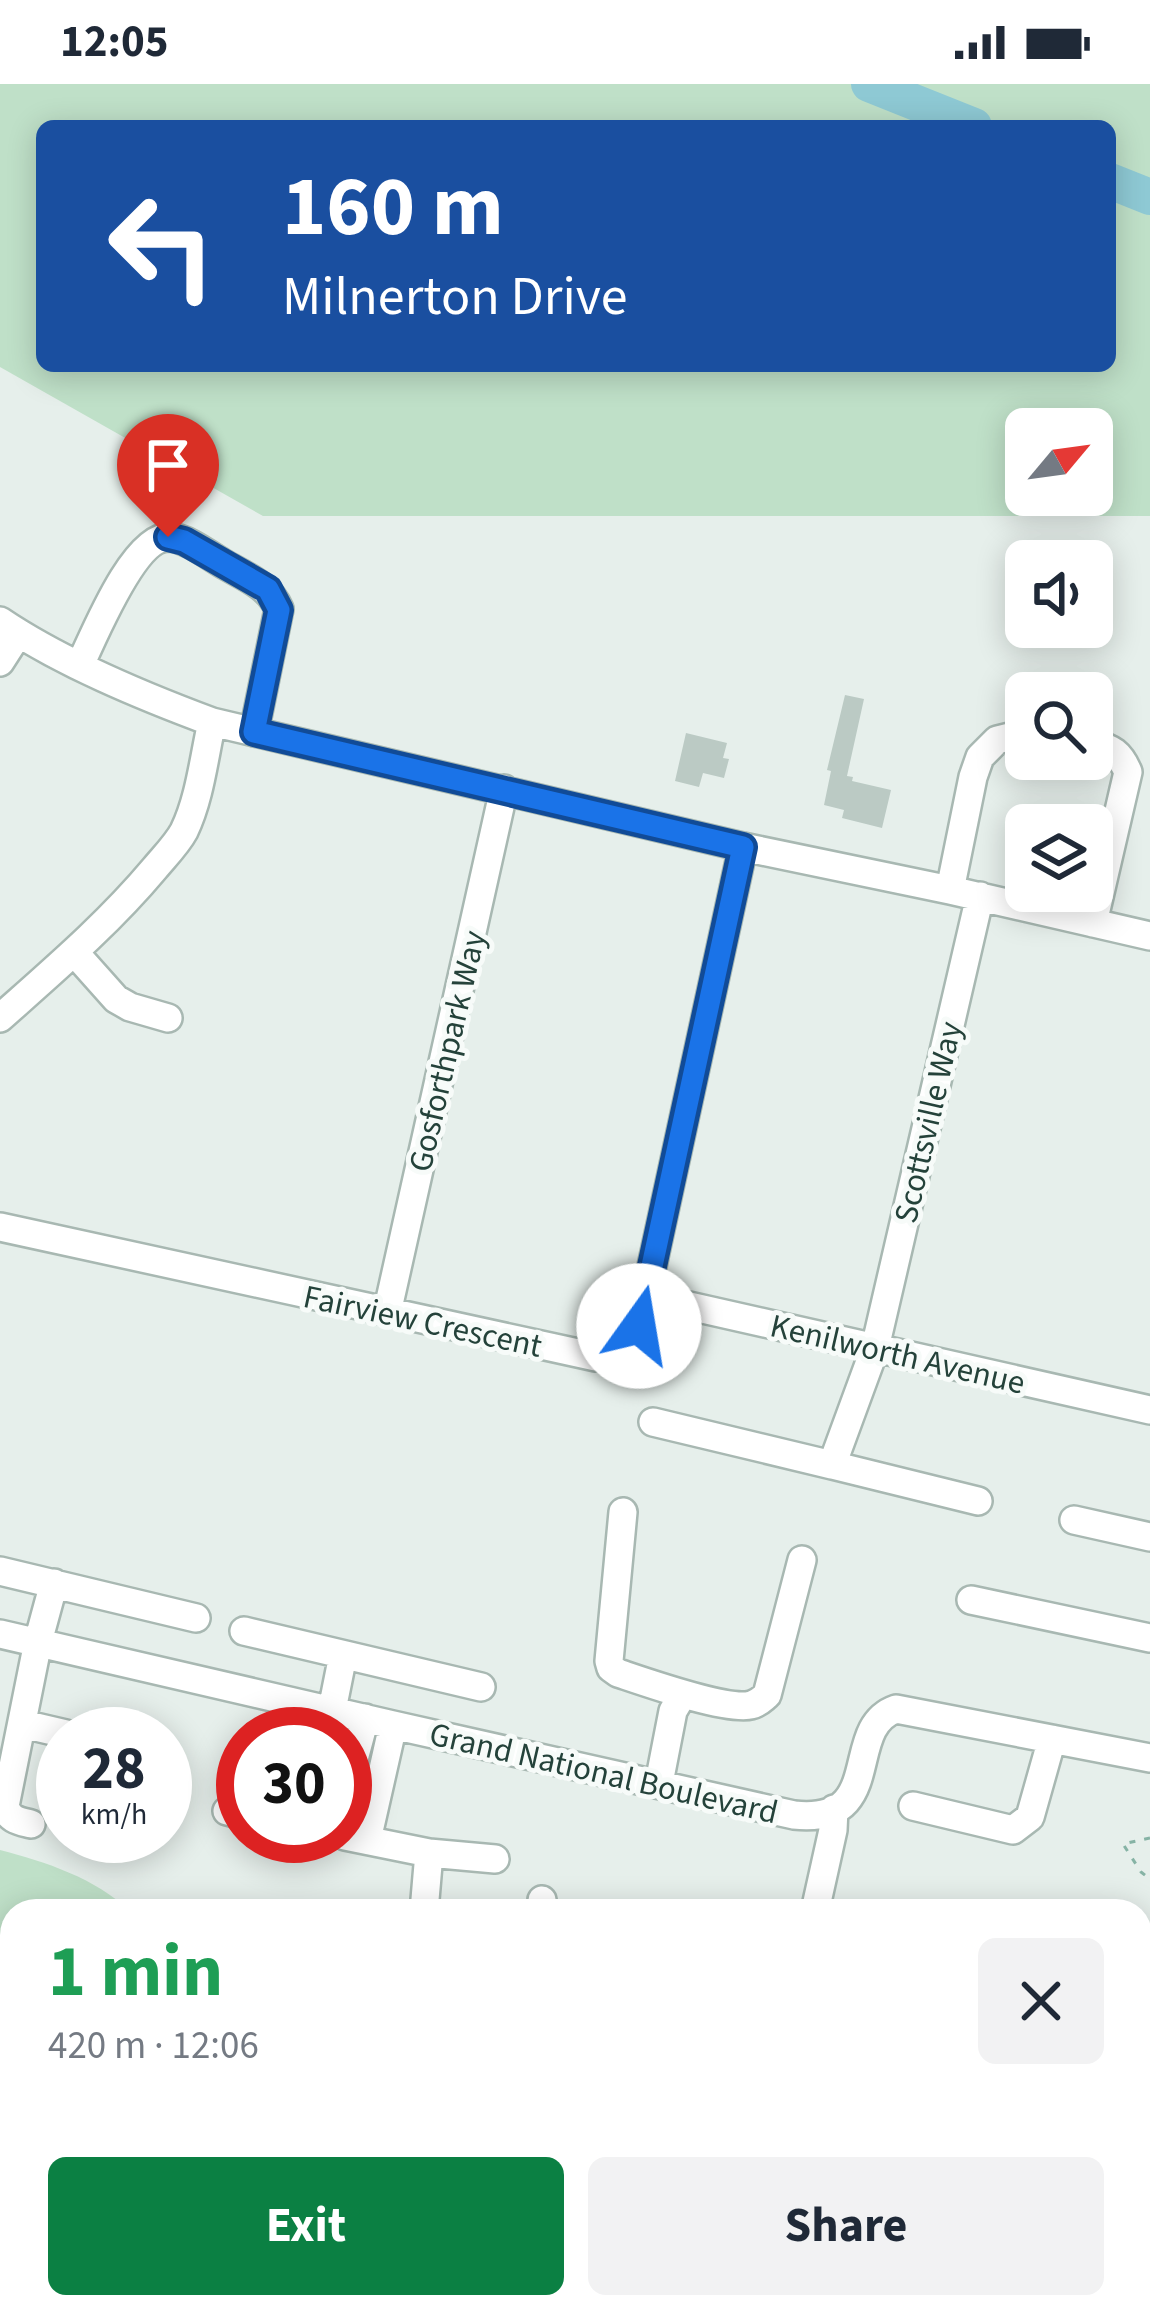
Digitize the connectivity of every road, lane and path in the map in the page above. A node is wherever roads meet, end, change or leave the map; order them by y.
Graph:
1 (9, 627) edge
2 (0, 662) edge
3 (80, 665) junction
4 (212, 722) junction
5 (254, 732) junction
6 (1005, 738) edge
7 (1113, 749) edge
8 (504, 789) junction
9 (743, 847) junction
10 (950, 890) junction
11 (980, 896) junction
12 (1093, 923) junction
13 (1150, 936) edge
14 (75, 953) junction
15 (0, 1018) edge
16 (168, 1018) dead end
17 (0, 1227) edge
18 (645, 1296) junction
19 (387, 1313) junction
20 (874, 1348) junction
21 (1150, 1410) edge
22 (653, 1421) dead end
23 (832, 1465) junction
24 (978, 1501) dead end
25 (623, 1512) dead end
26 (1074, 1520) dead end
27 (1150, 1537) edge
28 (802, 1560) dead end
29 (0, 1570) edge
30 (52, 1590) junction
31 (971, 1600) dead end
32 (196, 1618) dead end
33 (244, 1631) dead end
34 (0, 1634) edge
35 (1150, 1639) edge
36 (38, 1642) junction
37 (343, 1655) junction
38 (481, 1687) dead end
39 (678, 1702) junction
40 (319, 1707) edge
41 (333, 1707) edge
42 (372, 1720) edge
43 (23, 1724) junction
44 (393, 1725) junction
45 (36, 1727) edge
46 (1052, 1739) junction
47 (1150, 1758) edge
48 (659, 1783) junction
49 (5, 1784) edge
50 (372, 1789) edge
51 (913, 1806) dead end
52 (834, 1809) junction
53 (31, 1824) dead end
54 (1150, 1838) edge
55 (372, 1841) edge
56 (429, 1852) junction
57 (495, 1859) dead end
58 (1150, 1879) edge
59 (425, 1899) edge
60 (818, 1899) edge

1 - 2 street
1 - 3 street
3 - 4 street
3 - 5 street
4 - 5 street
4 - 14 street
5 - 8 street
6 - 10 street
7 - 12 street
8 - 9 street
8 - 19 street, Gosforthpark Way
9 - 10 street
9 - 18 street, Fairview Crescent
10 - 11 street
11 - 12 street
11 - 20 street, Scottsville Way
12 - 13 street
14 - 15 street
14 - 16 street
17 - 19 street, Fairview Crescent
18 - 19 street, Fairview Crescent
18 - 20 street, Kenilworth Avenue
20 - 21 street, Kenilworth Avenue
20 - 23 street, Scottsville Way
22 - 23 street
23 - 24 street
25 - 39 street
26 - 27 street
28 - 39 street
29 - 30 street
30 - 32 street
30 - 36 street
31 - 35 street
33 - 37 street
34 - 36 street, Grand National Boulevard
36 - 40 street, Grand National Boulevard
36 - 43 street
37 - 38 street
37 - 41 street
39 - 48 street
42 - 44 street, Grand National Boulevard
43 - 45 street
43 - 49 street
44 - 48 street, Grand National Boulevard
44 - 50 street
46 - 47 street
46 - 51 street
46 - 52 street
48 - 52 street, Grand National Boulevard
49 - 53 street
52 - 60 street
54 - 58 path
55 - 56 street
56 - 57 street
56 - 59 street

